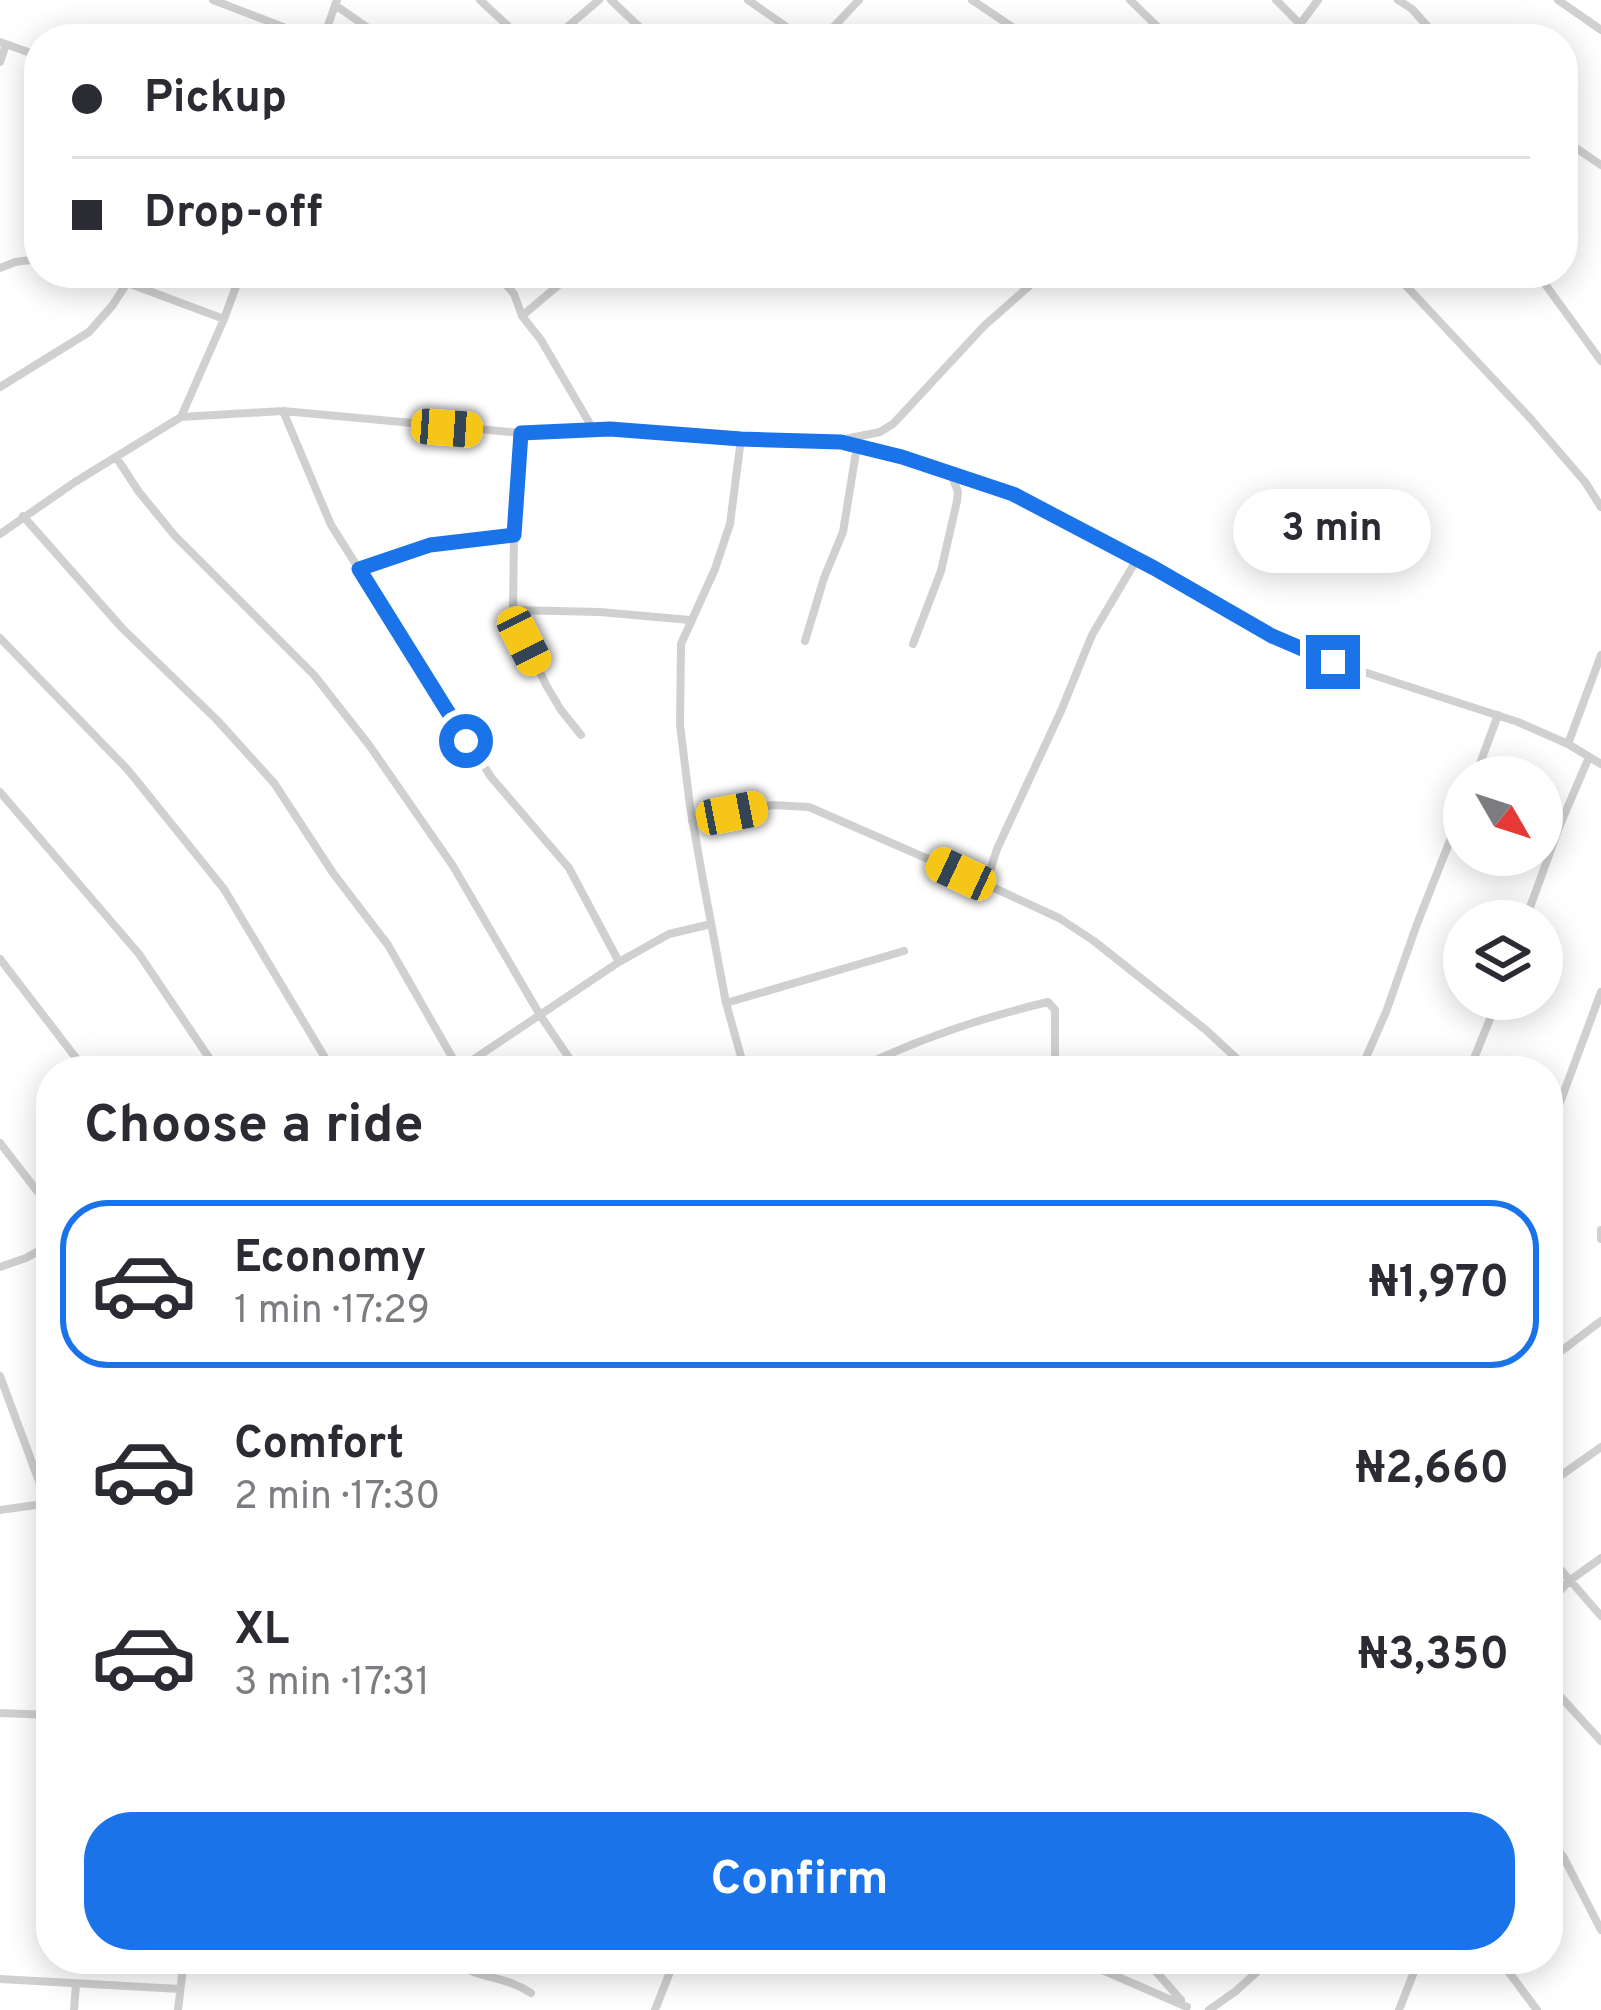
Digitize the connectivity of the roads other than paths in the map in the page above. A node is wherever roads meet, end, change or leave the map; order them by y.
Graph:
1 (213, 0) edge
2 (480, 0) edge
3 (599, 0) edge
4 (611, 0) edge
5 (748, 0) edge
6 (859, 0) edge
7 (972, 0) edge
8 (1130, 0) edge
9 (1276, 0) edge
10 (1318, 0) edge
11 (1398, 0) edge
12 (1558, 0) edge
13 (336, 3) edge
14 (278, 24) edge
15 (365, 24) edge
16 (506, 24) edge
17 (571, 24) edge
18 (636, 24) edge
19 (782, 24) edge
20 (836, 24) edge
21 (1008, 24) edge
22 (1155, 24) edge
23 (1300, 24) joint
24 (1426, 24) edge
25 (1601, 30) edge
26 (3, 43) edge
27 (0, 62) edge
28 (124, 288) edge
29 (140, 288) edge
30 (235, 288) edge
31 (509, 288) edge
32 (555, 288) edge
33 (1027, 288) edge
34 (1408, 288) edge
35 (1548, 288) edge
36 (522, 316) junction
37 (224, 319) junction
38 (1601, 361) edge
39 (0, 387) edge
40 (283, 411) junction
41 (182, 417) junction
42 (593, 430) junction
43 (521, 433) junction
44 (741, 439) junction
45 (841, 442) junction
46 (856, 446) junction
47 (116, 457) junction
48 (950, 472) junction
49 (1601, 507) edge
50 (23, 516) junction
51 (0, 534) edge
52 (514, 535) junction
53 (1137, 559) junction
54 (359, 569) junction
55 (513, 610) junction
56 (690, 620) junction
57 (0, 638) edge
58 (805, 641) dead end
59 (913, 644) dead end
60 (1601, 656) edge
61 (1498, 716) junction
62 (580, 734) dead end
63 (1568, 744) junction
64 (1482, 756) edge
65 (1589, 757) junction
66 (1601, 764) edge
67 (0, 792) edge
68 (692, 821) junction
69 (1443, 858) edge
70 (990, 886) junction
71 (1533, 900) edge
72 (711, 924) junction
73 (904, 951) dead end
74 (0, 959) edge
75 (619, 962) junction
76 (1601, 992) edge
77 (726, 1003) junction
78 (540, 1015) junction
79 (1490, 1020) edge
80 (74, 1056) edge
81 (208, 1056) edge
82 (324, 1056) edge
83 (451, 1056) edge
84 (480, 1056) edge
85 (568, 1056) edge
86 (741, 1056) edge
87 (883, 1056) edge
88 (1055, 1056) edge
89 (1234, 1056) edge
90 (1367, 1056) edge
91 (1475, 1056) edge
92 (1563, 1095) edge
93 (0, 1144) edge
94 (36, 1190) edge
95 (1601, 1230) edge
96 (1601, 1239) edge
97 (36, 1252) edge
98 (0, 1267) edge
99 (1601, 1322) edge
100 (1563, 1350) edge
101 (0, 1376) edge
102 (1601, 1447) edge
103 (36, 1469) edge
104 (1563, 1474) dead end
105 (36, 1505) edge
106 (0, 1510) edge
107 (1601, 1558) edge
108 (1563, 1574) edge
109 (1569, 1581) junction
110 (1563, 1588) edge
111 (1601, 1616) edge
112 (1563, 1699) edge
113 (0, 1713) edge
114 (36, 1714) edge
115 (1601, 1741) edge
116 (1563, 1857) edge
117 (1601, 1930) edge
118 (182, 1974) edge
119 (479, 1974) edge
120 (669, 1974) edge
121 (1111, 1974) edge
122 (1158, 1974) edge
123 (1255, 1974) edge
124 (1413, 1974) edge
125 (1510, 1974) edge
126 (0, 1979) edge
127 (76, 1985) junction
128 (180, 1989) junction
129 (531, 1993) dead end
130 (1188, 2008) edge
131 (74, 2010) edge
132 (179, 2010) edge
133 (655, 2010) edge
134 (1209, 2010) edge
135 (1399, 2010) edge
136 (1537, 2010) edge

1 - 14 street
2 - 16 street
3 - 17 street
4 - 18 street
5 - 19 street
6 - 20 street
7 - 21 street
8 - 22 street
9 - 23 street
10 - 23 street
11 - 24 street
12 - 25 street
13 - 15 street
26 - 27 street
28 - 39 street
29 - 37 street
30 - 37 street
31 - 36 street
32 - 36 street
33 - 45 street
34 - 49 street
35 - 38 street
36 - 42 street
37 - 41 street
40 - 41 street
40 - 43 street
40 - 54 street
41 - 47 street
42 - 43 street
42 - 44 street
43 - 52 street
44 - 45 street
44 - 56 street
45 - 46 street
46 - 48 street
46 - 58 street
47 - 50 street
47 - 78 street
48 - 53 street
48 - 59 street
50 - 51 street
50 - 83 street
52 - 54 street
52 - 55 street
53 - 61 street
53 - 70 street
54 - 75 street
55 - 56 street
55 - 62 street
56 - 68 street
57 - 82 street
60 - 63 street
61 - 63 street
61 - 64 street
63 - 65 street
65 - 66 street
65 - 71 street
67 - 81 street
68 - 70 street
68 - 72 street
69 - 90 street
70 - 89 street
72 - 75 street
72 - 77 street
73 - 77 street
74 - 80 street
75 - 78 street
76 - 92 street
77 - 86 street
78 - 84 street
78 - 85 street
79 - 91 street
87 - 88 street
93 - 94 street
95 - 96 street
97 - 98 street
99 - 100 street
101 - 103 street
102 - 104 street
105 - 106 street
107 - 109 street
108 - 109 street
109 - 110 street
109 - 111 street
112 - 115 street
113 - 114 street
116 - 117 street
118 - 128 street
119 - 129 street
120 - 133 street
121 - 130 street
122 - 130 street
123 - 134 street
124 - 135 street
125 - 136 street
126 - 127 street
127 - 128 street
127 - 131 street
128 - 132 street

